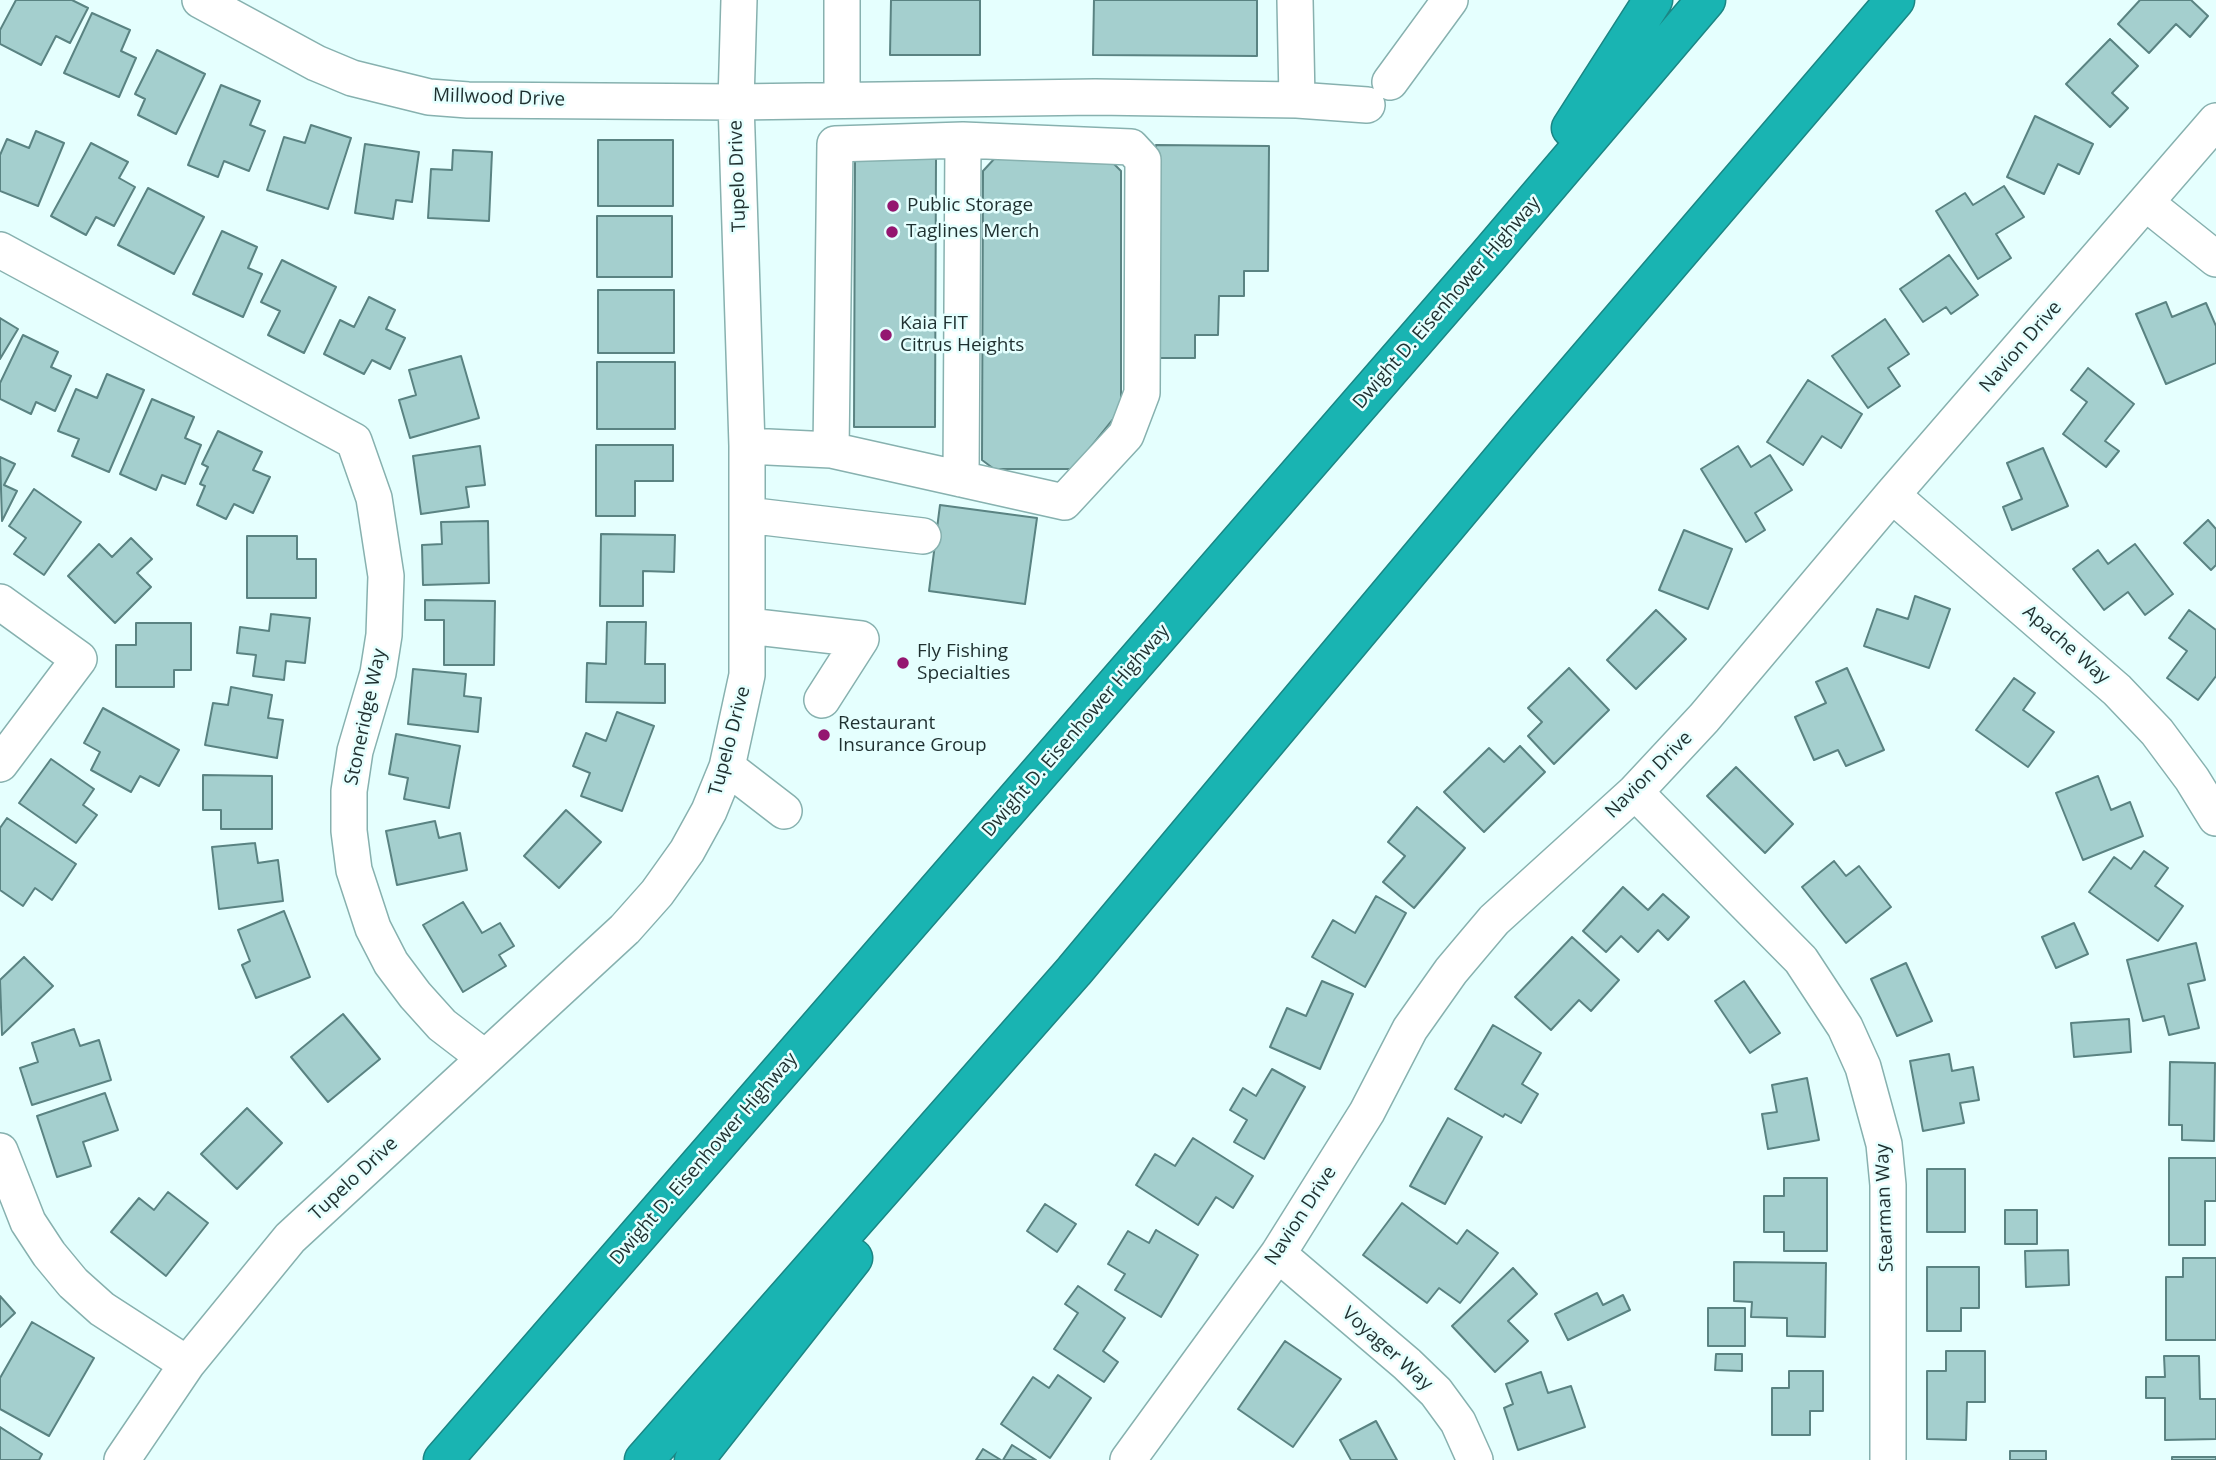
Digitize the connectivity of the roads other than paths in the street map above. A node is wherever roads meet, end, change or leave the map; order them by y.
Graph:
1 (200, 0) edge
2 (739, 0) edge
3 (842, 0) edge
4 (1295, 0) edge
5 (1450, 0) edge
6 (1653, 0) edge
7 (1706, 0) edge
8 (1895, 0) edge
9 (1924, 0) edge
10 (839, 100) junction
11 (1297, 100) junction
12 (736, 102) junction
13 (2216, 121) edge
14 (962, 140) junction
15 (835, 144) junction
16 (1722, 203) junction
17 (2146, 203) junction
18 (0, 250) edge
19 (1488, 256) junction
20 (2216, 259) edge
21 (747, 446) junction
22 (831, 450) junction
23 (961, 479) junction
24 (1892, 495) junction
25 (747, 515) junction
26 (923, 536) dead end
27 (0, 603) edge
28 (748, 626) junction
29 (822, 701) dead end
30 (0, 764) edge
31 (727, 767) junction
32 (1635, 792) junction
33 (784, 811) dead end
34 (2216, 818) edge
35 (1074, 971) junction
36 (485, 1058) junction
37 (0, 1152) edge
38 (1278, 1254) junction
39 (187, 1364) junction
40 (122, 1460) edge
41 (443, 1460) edge
42 (644, 1460) edge
43 (694, 1460) edge
44 (1128, 1460) edge
45 (1475, 1460) edge
46 (1888, 1460) edge

1 - 12 street, Millwood Drive
2 - 12 street, Tupelo Drive
3 - 10 street
4 - 11 street
5 - 11 street, Millwood Drive
6 - 19 highway
7 - 19 highway, Dwight D. Eisenhower Highway
8 - 16 highway
9 - 16 highway
10 - 11 street, Millwood Drive
10 - 12 street, Millwood Drive
10 - 15 street
12 - 21 street, Tupelo Drive
13 - 17 street, Navion Drive
14 - 15 street
14 - 23 street
14 - 23 street
15 - 22 street
16 - 35 highway
17 - 20 street
17 - 24 street, Navion Drive
18 - 36 street, Stoneridge Way
19 - 41 highway, Dwight D. Eisenhower Highway
21 - 22 street
21 - 25 street, Tupelo Drive
22 - 23 street
24 - 32 street, Navion Drive
24 - 34 street, Apache Way
25 - 26 street
25 - 28 street, Tupelo Drive
27 - 30 street
28 - 29 street
28 - 31 street, Tupelo Drive
31 - 33 street
31 - 36 street, Tupelo Drive
32 - 38 street, Navion Drive
32 - 46 street, Stearman Way
35 - 42 highway
35 - 43 highway
36 - 39 street, Tupelo Drive
37 - 39 street
38 - 44 street, Navion Drive
38 - 45 street, Voyager Way
39 - 40 street, Tupelo Drive

